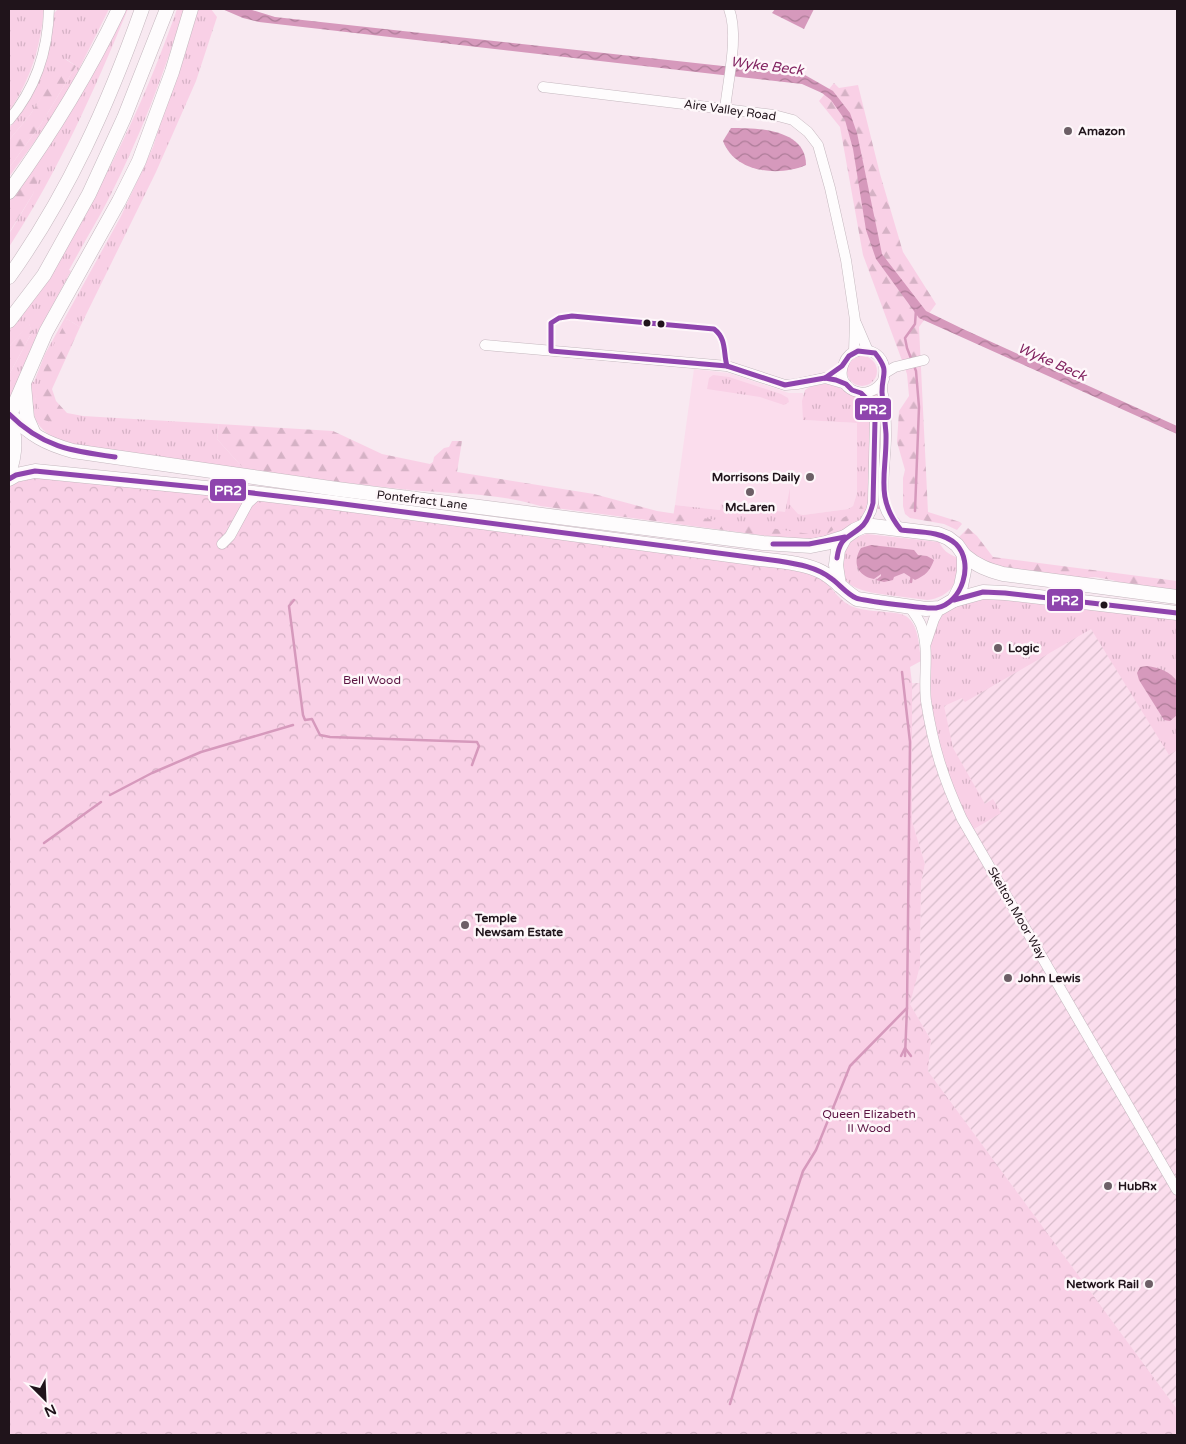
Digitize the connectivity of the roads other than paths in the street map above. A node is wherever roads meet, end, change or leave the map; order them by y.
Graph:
1 (49, 9) edge
2 (118, 9) edge
3 (142, 9) edge
4 (167, 9) edge
5 (191, 9) edge
6 (729, 9) edge
7 (543, 87) dead end
8 (725, 109) junction
9 (9, 120) edge
10 (9, 192) edge
11 (9, 277) edge
12 (9, 320) edge
13 (855, 320) junction
14 (485, 344) dead end
15 (868, 350) junction
16 (854, 352) junction
17 (880, 357) junction
18 (924, 360) dead end
19 (907, 363) junction
20 (842, 366) junction
21 (884, 376) junction
22 (825, 378) junction
23 (24, 379) junction
24 (846, 384) junction
25 (861, 393) junction
26 (9, 415) edge
27 (36, 438) junction
28 (9, 472) edge
29 (9, 479) edge
30 (236, 491) junction
31 (258, 494) junction
32 (241, 513) junction
33 (862, 527) junction
34 (901, 530) junction
35 (844, 536) junction
36 (222, 544) dead end
37 (964, 555) junction
38 (838, 585) junction
39 (1177, 597) edge
40 (954, 600) junction
41 (909, 606) junction
42 (940, 608) junction
43 (1177, 613) edge
44 (926, 644) junction
45 (1177, 1190) edge

1 - 9 street
2 - 10 highway
3 - 11 highway
4 - 12 highway
5 - 23 highway
6 - 8 street
7 - 8 street, Aire Valley Road
8 - 13 street, Aire Valley Road
13 - 15 street, Aire Valley Road
13 - 16 street, Aire Valley Road
14 - 22 street
15 - 16 street
15 - 17 street
16 - 20 street
17 - 19 street
17 - 21 street
18 - 19 street
19 - 21 street
20 - 22 street
20 - 24 street
21 - 25 street
21 - 34 street
22 - 24 street
23 - 26 highway
23 - 27 highway
24 - 25 street
25 - 33 street
26 - 27 highway, Pontefract Lane
26 - 28 highway
27 - 35 highway, Pontefract Lane
29 - 30 highway, Pontefract Lane
30 - 31 highway, Pontefract Lane
30 - 32 street
31 - 32 street
31 - 38 highway, Pontefract Lane
32 - 36 street
33 - 34 highway
33 - 35 highway
34 - 37 highway
35 - 38 highway
37 - 39 highway
37 - 40 highway
38 - 41 highway
40 - 42 highway
40 - 43 highway
41 - 42 highway
41 - 44 street, Skelton Moor Way
42 - 44 street, Skelton Moor Way
44 - 45 street, Skelton Moor Way

